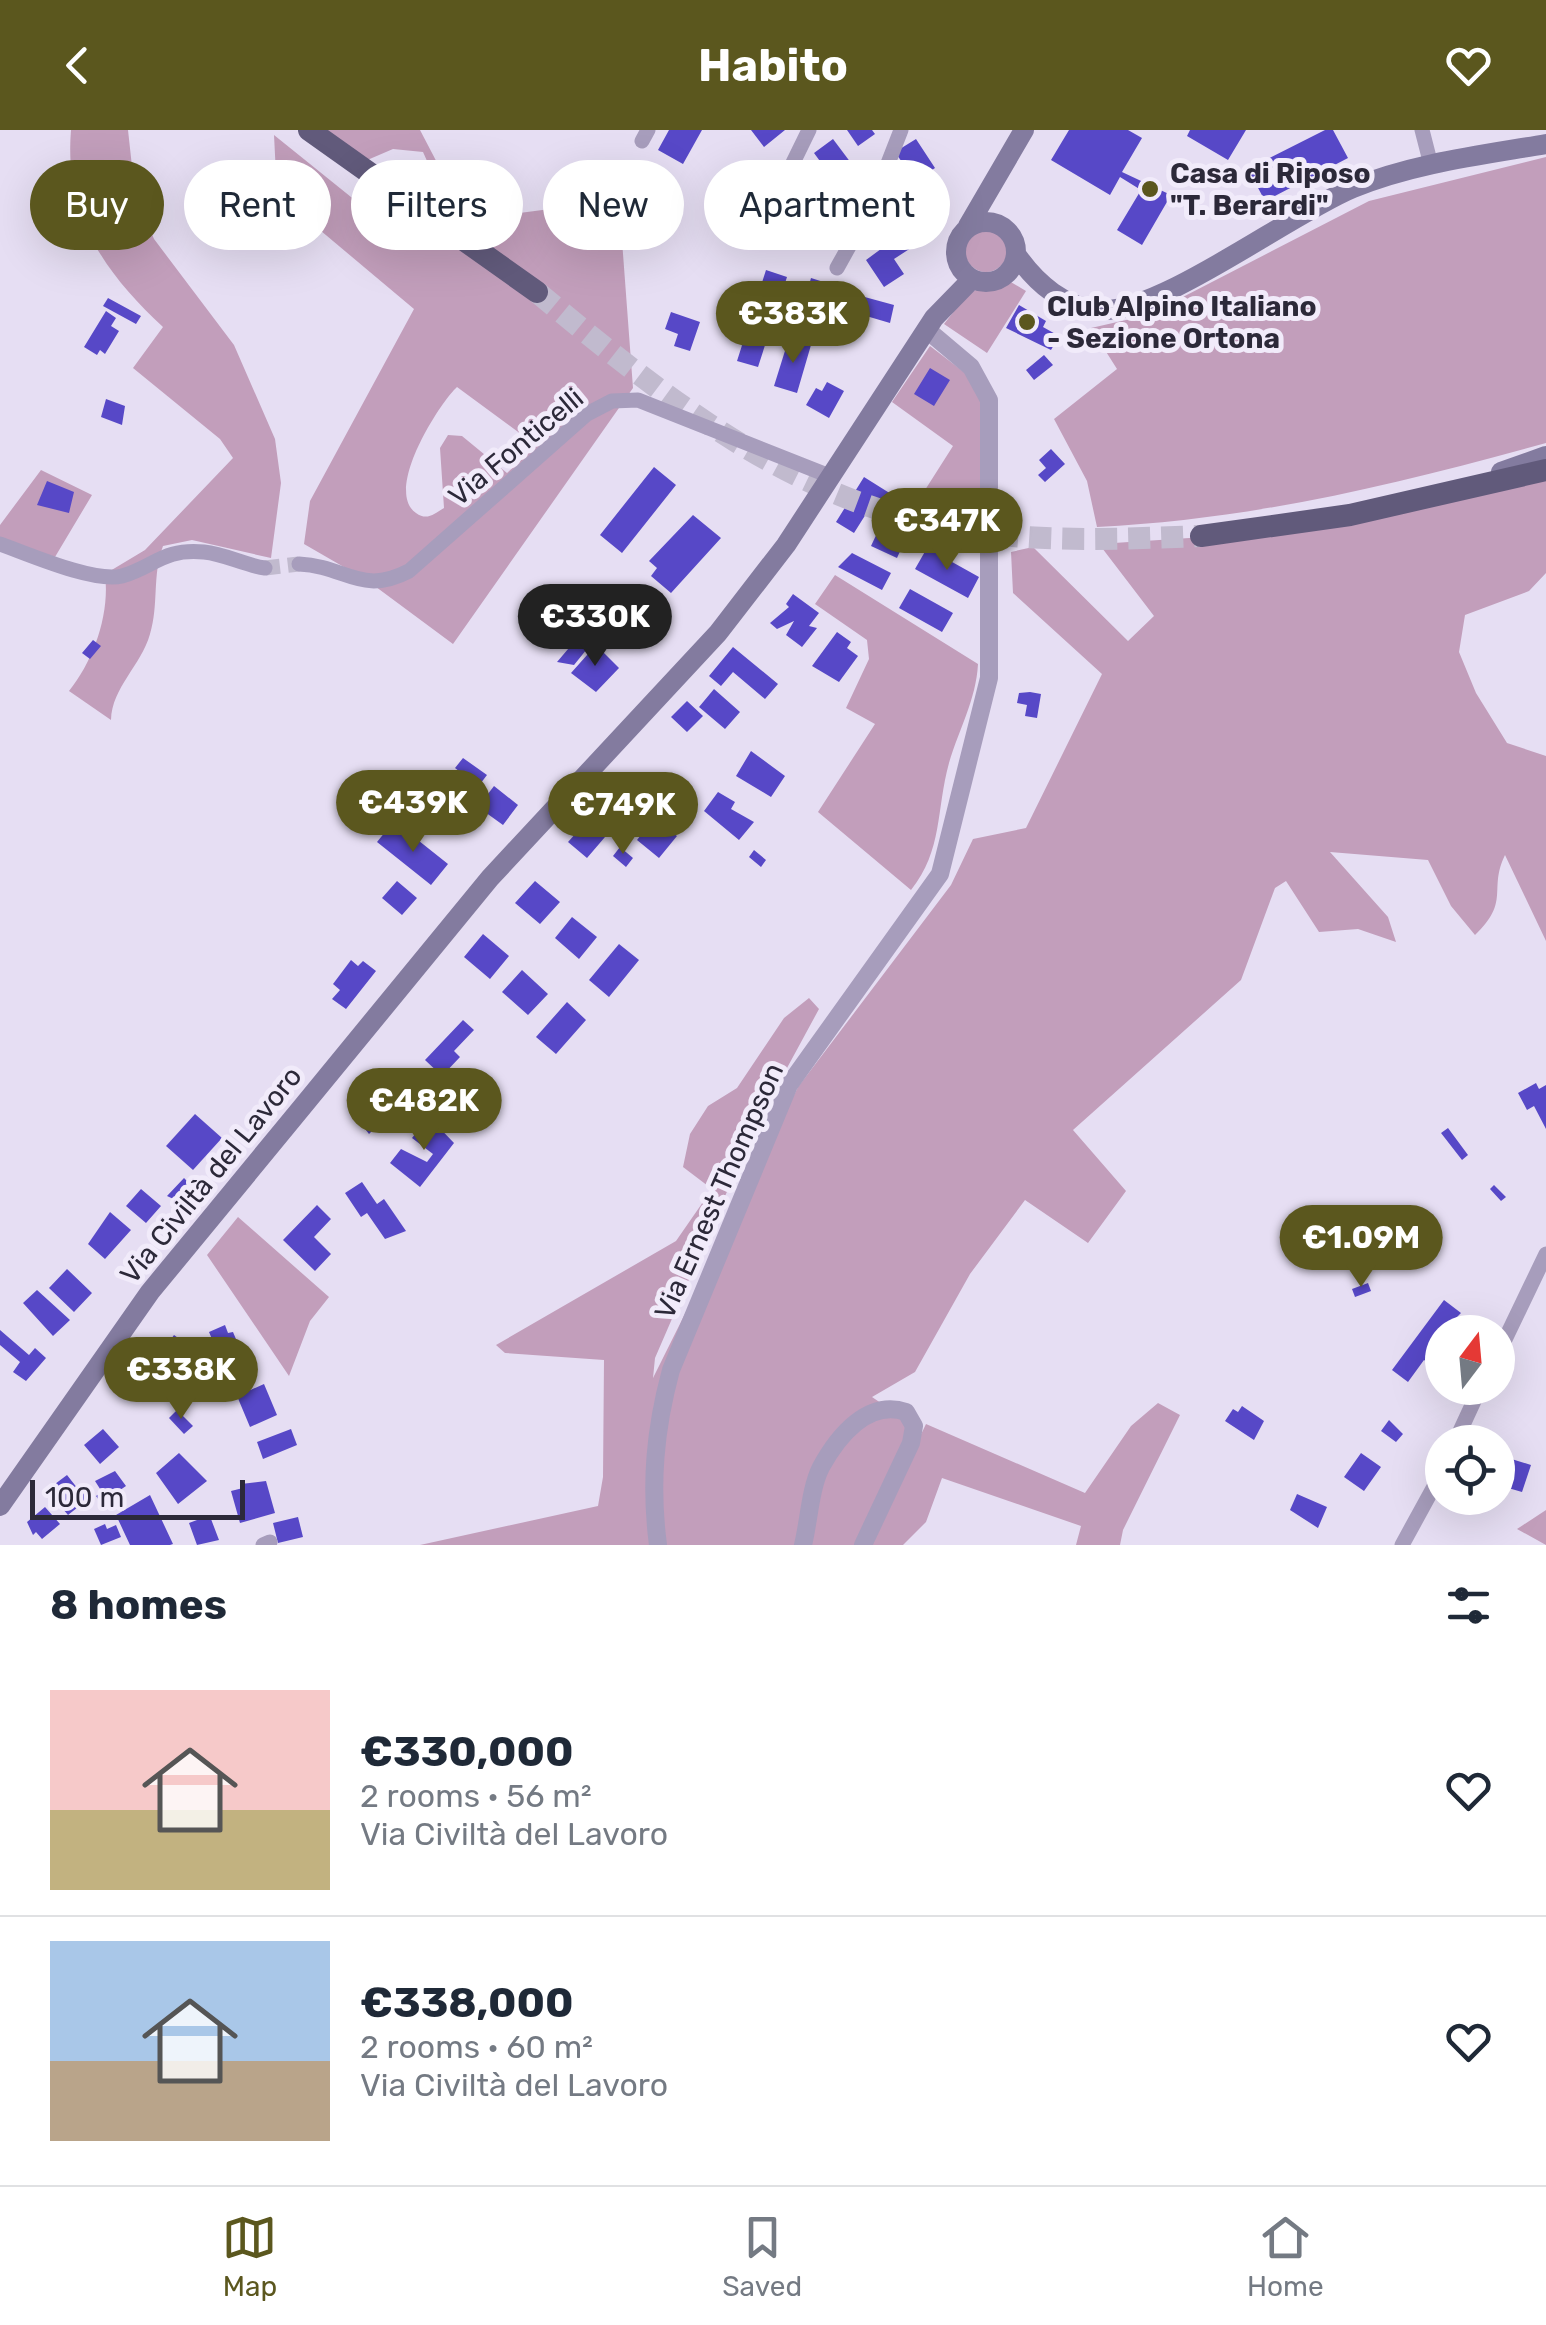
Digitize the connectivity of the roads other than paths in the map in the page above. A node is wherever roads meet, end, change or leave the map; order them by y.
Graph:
1 (308, 130) edge
2 (809, 130) edge
3 (900, 130) edge
4 (1024, 130) edge
5 (1422, 130) edge
6 (1546, 144) edge
7 (794, 160) edge
8 (1431, 164) junction
9 (996, 184) junction
10 (997, 223) junction
11 (966, 228) junction
12 (955, 254) junction
13 (1016, 254) junction
14 (837, 268) dead end
15 (1001, 278) junction
16 (972, 279) junction
17 (1052, 291) junction
18 (537, 292) tunnel mouth
19 (926, 329) junction
20 (1546, 456) edge
21 (1546, 470) edge
22 (832, 477) junction
23 (1434, 497) junction
24 (1201, 536) tunnel mouth
25 (0, 544) edge
26 (299, 564) tunnel mouth
27 (265, 568) tunnel mouth
28 (1546, 1254) edge
29 (1515, 1319) edge
30 (1425, 1503) edge
31 (0, 1506) edge
32 (658, 1545) edge
33 (804, 1545) edge
34 (864, 1545) edge
35 (1402, 1545) edge

1 - 18 main road
2 - 7 street
3 - 14 street
4 - 9 main road
5 - 8 street
6 - 8 main road
8 - 17 main road
9 - 10 main road
9 - 11 main road
10 - 11 main road
10 - 13 main road
11 - 12 main road
12 - 16 main road
12 - 19 main road, Via Civiltà del Lavoro
13 - 15 main road
13 - 17 main road
15 - 16 main road
15 - 17 main road
16 - 19 main road, Via Civiltà del Lavoro
19 - 22 main road, Via Civiltà del Lavoro
19 - 32 street, Via Ernest Thompson
20 - 23 main road
21 - 23 main road
22 - 26 street, Via Fonticelli
22 - 31 main road, Via Civiltà del Lavoro
23 - 24 main road
25 - 27 street
28 - 29 street
30 - 35 street
33 - 34 street

